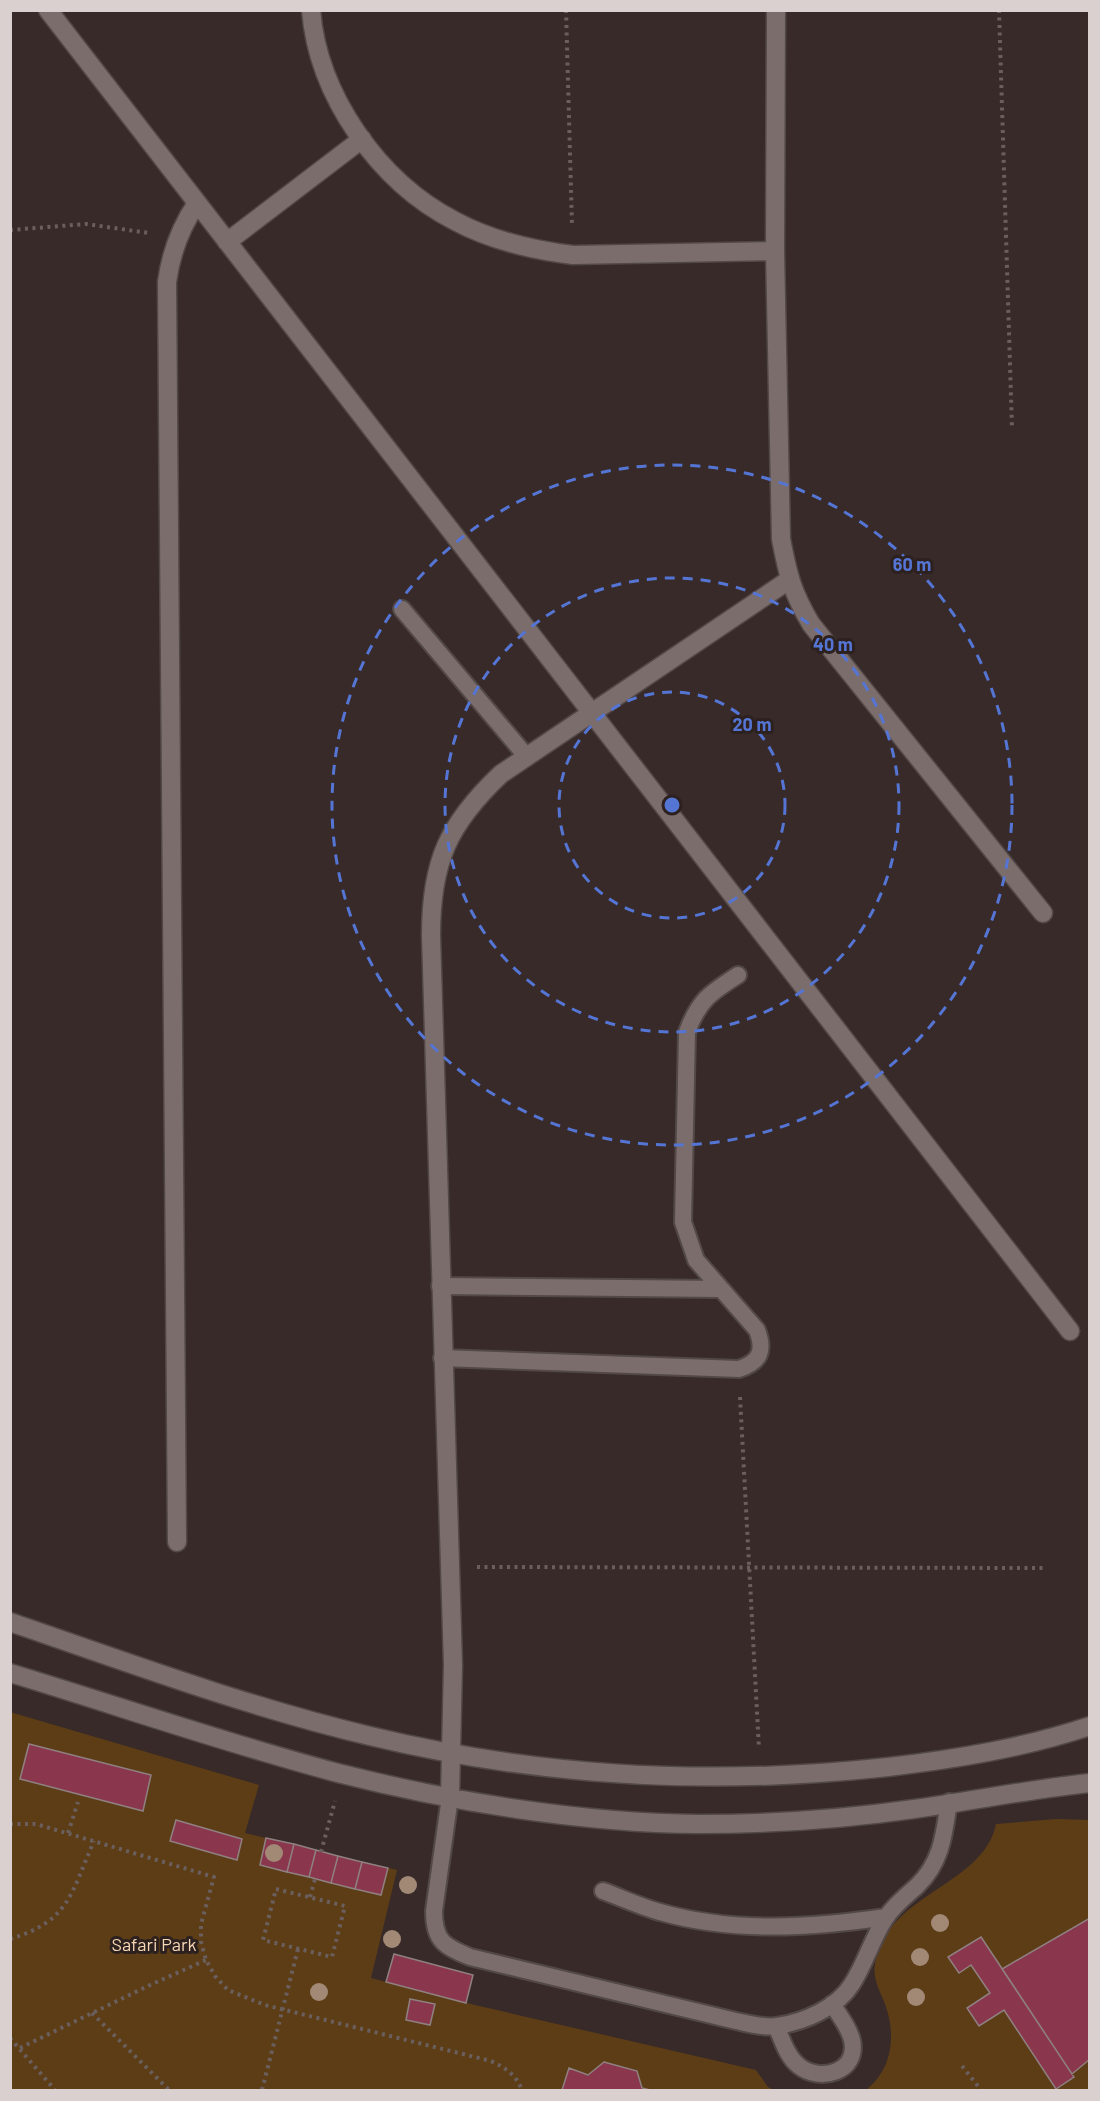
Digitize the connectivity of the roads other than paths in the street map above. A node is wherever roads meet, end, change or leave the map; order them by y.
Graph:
1 (48, 10) edge
2 (311, 10) edge
3 (776, 10) edge
4 (362, 139) junction
5 (197, 202) junction
6 (227, 242) junction
7 (775, 251) junction
8 (789, 580) junction
9 (402, 609) dead end
10 (592, 713) junction
11 (527, 757) junction
12 (1043, 913) dead end
13 (738, 975) dead end
14 (440, 1286) junction
15 (720, 1289) junction
16 (1070, 1331) dead end
17 (442, 1358) junction
18 (177, 1542) dead end
19 (10, 1622) edge
20 (10, 1673) edge
21 (1089, 1726) edge
22 (451, 1753) junction
23 (1089, 1784) edge
24 (450, 1797) junction
25 (949, 1802) junction
26 (603, 1891) dead end
27 (886, 1917) junction
28 (832, 2004) junction
29 (776, 2026) junction

1 - 5 street
2 - 4 street
3 - 7 street
4 - 6 street
4 - 7 street
5 - 6 street
5 - 18 street
6 - 10 street
7 - 8 street
8 - 10 street
8 - 12 street
9 - 11 lane
10 - 11 street
10 - 16 street
11 - 14 street
13 - 15 lane
14 - 15 lane
14 - 17 street
15 - 17 lane
17 - 22 street
19 - 22 street
20 - 24 street
21 - 22 street
22 - 24 street
23 - 25 street
24 - 25 street
24 - 29 lane
25 - 27 lane
26 - 27 lane
27 - 28 lane
28 - 29 lane
28 - 29 lane

